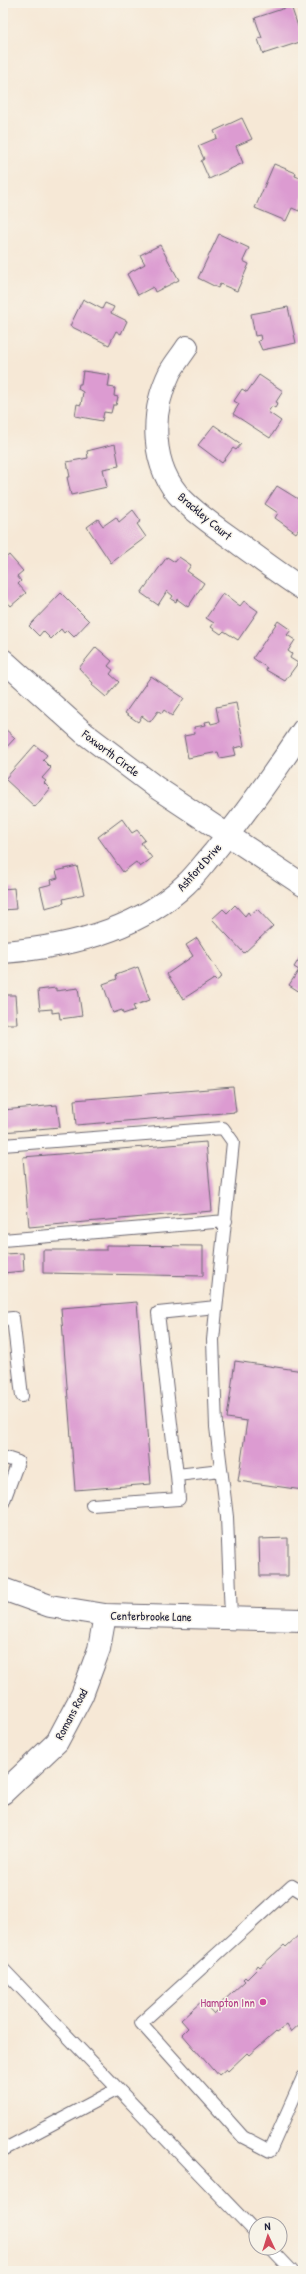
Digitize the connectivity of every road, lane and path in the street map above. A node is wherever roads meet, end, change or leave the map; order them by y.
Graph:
1 (187, 347) dead end
2 (303, 589) edge
3 (3, 660) edge
4 (303, 730) edge
5 (228, 834) junction
6 (303, 885) edge
7 (3, 952) edge
8 (3, 1145) edge
9 (226, 1221) junction
10 (3, 1240) edge
11 (216, 1307) junction
12 (3, 1319) edge
13 (22, 1396) dead end
14 (3, 1457) edge
15 (221, 1470) junction
16 (176, 1475) junction
17 (3, 1503) edge
18 (92, 1505) dead end
19 (3, 1589) edge
20 (105, 1615) junction
21 (231, 1617) junction
22 (303, 1620) edge
23 (3, 1793) edge
24 (303, 1893) edge
25 (3, 1969) edge
26 (303, 2077) edge
27 (118, 2089) junction
28 (3, 2150) edge
29 (248, 2225) edge
30 (278, 2256) edge
31 (292, 2271) edge

1 - 2 street, Brackley Court
3 - 5 street, Foxworth Circle
4 - 5 street, Ashford Drive
5 - 6 street, Foxworth Circle
5 - 7 street, Ashford Drive
8 - 9 lane
9 - 10 lane
9 - 11 lane
11 - 15 lane
11 - 16 lane
12 - 13 lane
14 - 17 lane
15 - 16 lane
15 - 21 lane
16 - 18 lane
19 - 20 street, Centerbrooke Lane
20 - 21 street, Centerbrooke Lane
20 - 23 street, Romans Road
21 - 22 street, Centerbrooke Lane
24 - 26 lane
25 - 27 lane
27 - 28 lane
27 - 29 lane
30 - 31 lane

